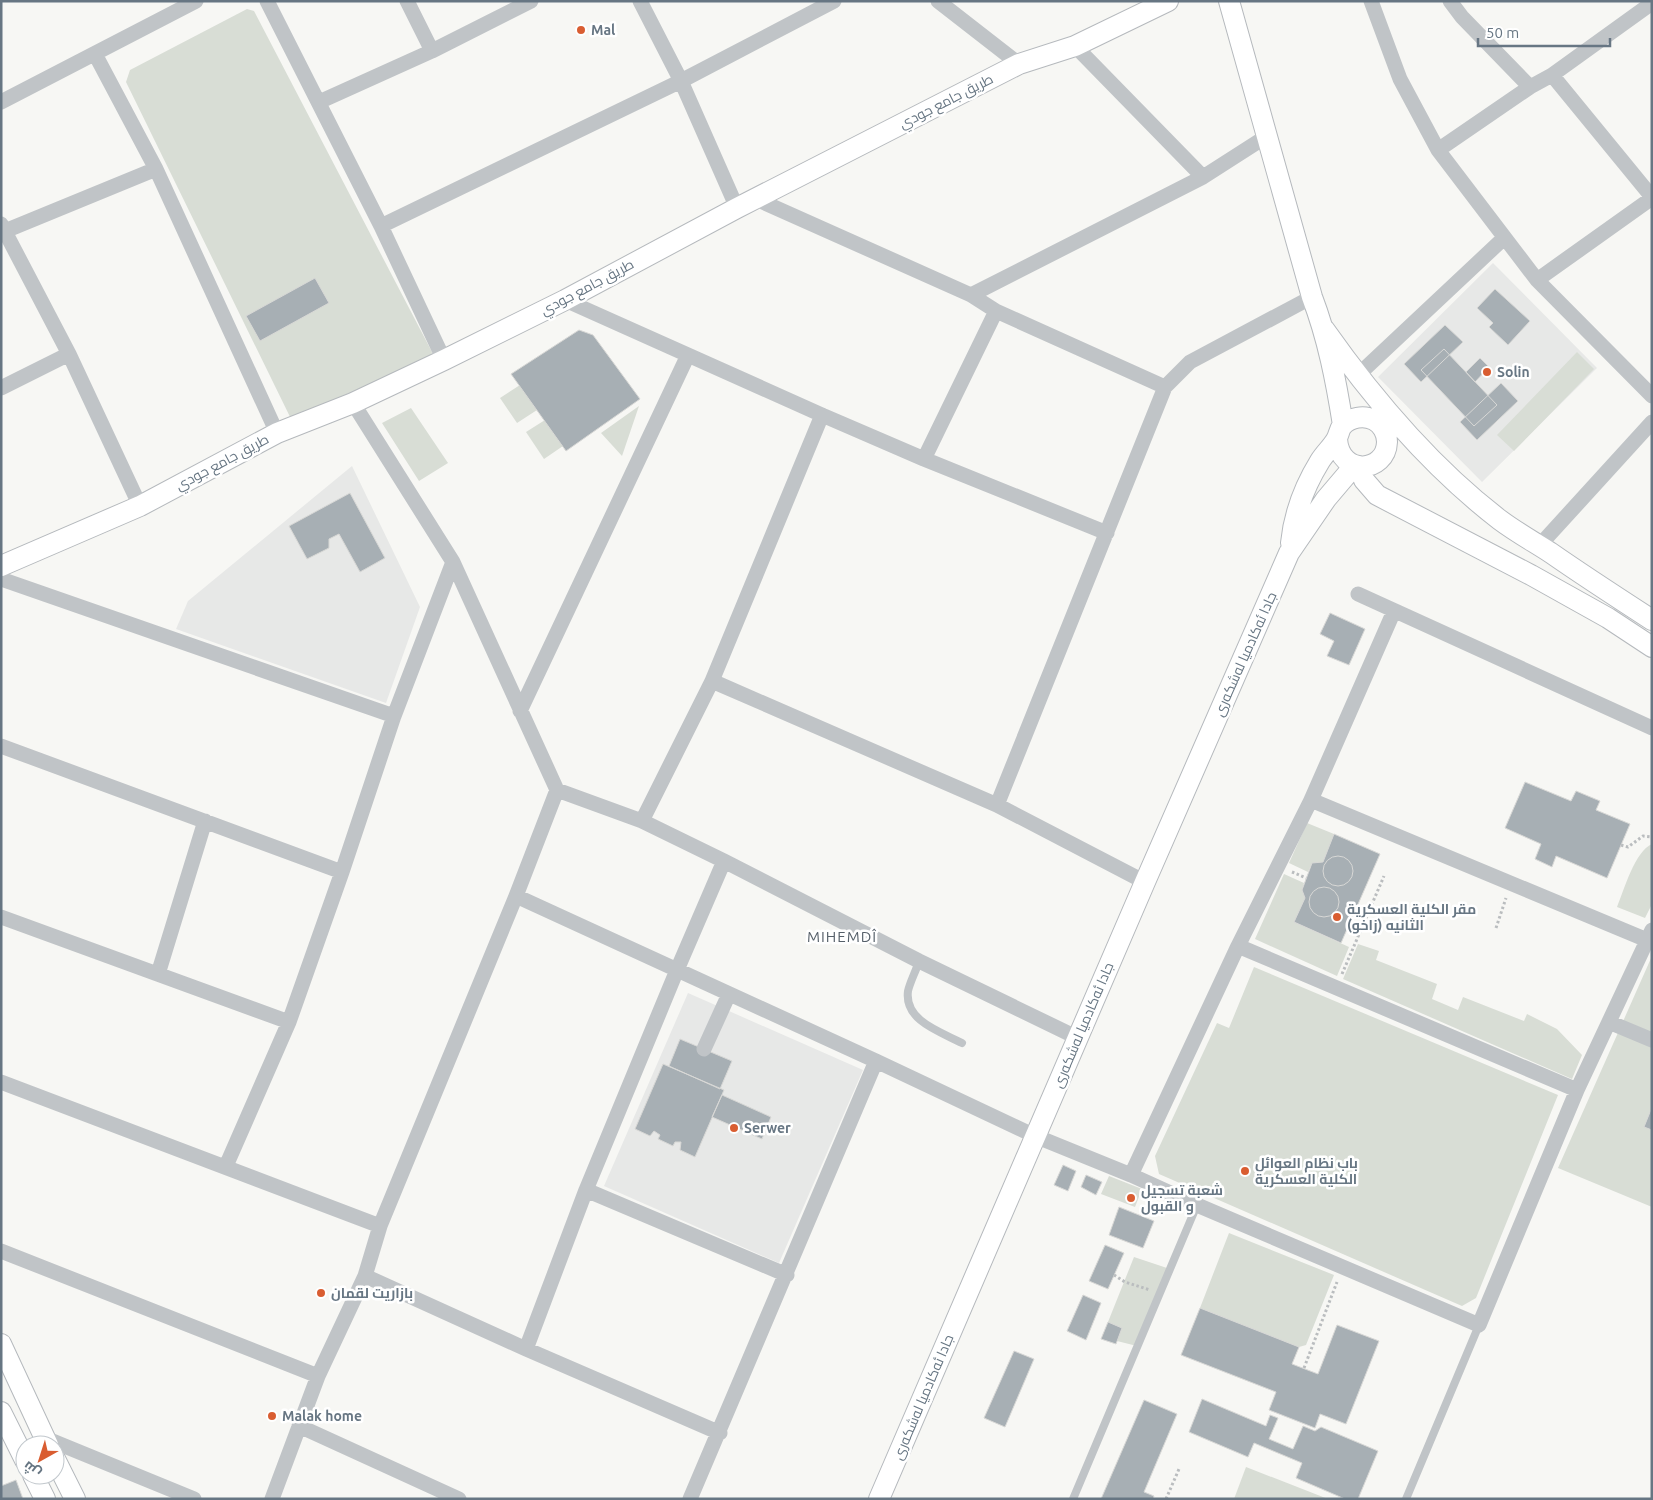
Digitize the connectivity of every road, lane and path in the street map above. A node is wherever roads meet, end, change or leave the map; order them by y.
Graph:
1 (196, 1) edge
2 (267, 1) edge
3 (407, 1) edge
4 (531, 1) edge
5 (640, 1) edge
6 (834, 1) edge
7 (938, 1) edge
8 (1168, 1) edge
9 (1229, 1) edge
10 (1371, 1) edge
11 (1450, 1) edge
12 (1652, 3) edge
13 (1075, 46) junction
14 (432, 51) junction
15 (95, 54) junction
16 (1019, 64) junction
17 (1552, 75) junction
18 (681, 81) junction
19 (1530, 87) junction
20 (1, 102) edge
21 (319, 102) junction
22 (1267, 136) junction
23 (1438, 150) junction
24 (156, 169) junction
25 (1203, 176) junction
26 (1652, 198) edge
27 (756, 199) junction
28 (737, 208) junction
29 (381, 226) junction
30 (3, 228) edge
31 (1504, 238) junction
32 (1538, 280) junction
33 (971, 295) junction
34 (1312, 297) junction
35 (565, 300) junction
36 (996, 310) junction
37 (1324, 329) junction
38 (69, 354) junction
39 (688, 355) junction
40 (444, 360) junction
41 (1357, 376) junction
42 (1165, 387) junction
43 (1, 388) edge
44 (1652, 396) edge
45 (353, 403) junction
46 (822, 416) junction
47 (1652, 422) edge
48 (1377, 423) junction
49 (1340, 432) junction
50 (277, 433) junction
51 (1415, 442) junction
52 (924, 459) junction
53 (1356, 466) junction
54 (140, 506) junction
55 (1107, 533) junction
56 (1539, 546) junction
57 (1289, 553) junction
58 (453, 562) junction
59 (1, 566) edge
60 (1, 579) edge
61 (1358, 594) dead end
62 (1394, 611) junction
63 (1652, 620) edge
64 (1652, 647) edge
65 (712, 681) junction
66 (520, 711) junction
67 (394, 716) junction
68 (1652, 728) edge
69 (1, 746) edge
70 (557, 790) junction
71 (1311, 800) junction
72 (997, 805) junction
73 (205, 821) junction
74 (642, 821) junction
75 (1652, 837) edge
76 (1621, 845) dead end
77 (724, 861) junction
78 (342, 872) junction
79 (1384, 876) dead end
80 (1145, 882) junction
81 (1512, 883) junction
82 (516, 896) junction
83 (1, 917) edge
84 (1496, 928) dead end
85 (1650, 935) edge
86 (1238, 946) junction
87 (919, 962) junction
88 (677, 970) junction
89 (158, 974) junction
90 (1336, 988) junction
91 (729, 994) junction
92 (289, 1022) junction
93 (1609, 1022) junction
94 (1078, 1038) junction
95 (1652, 1040) edge
96 (962, 1043) dead end
97 (704, 1049) dead end
98 (876, 1061) junction
99 (1, 1082) edge
100 (1577, 1090) junction
101 (1035, 1136) junction
102 (226, 1166) junction
103 (1131, 1175) junction
104 (586, 1190) junction
105 (1197, 1205) junction
106 (380, 1226) junction
107 (1, 1251) edge
108 (1343, 1267) junction
109 (787, 1274) junction
110 (1114, 1275) dead end
111 (365, 1276) junction
112 (1160, 1294) junction
113 (1479, 1325) junction
114 (1, 1344) edge
115 (526, 1349) junction
116 (1304, 1368) dead end
117 (318, 1376) junction
118 (1, 1412) edge
119 (298, 1426) junction
120 (720, 1433) junction
121 (43, 1435) edge
122 (15, 1440) edge
123 (65, 1448) edge
124 (1179, 1469) dead end
125 (65, 1479) edge
126 (38, 1485) edge
127 (44, 1499) edge
128 (75, 1499) edge
129 (194, 1499) edge
130 (272, 1499) edge
131 (460, 1499) edge
132 (690, 1499) edge
133 (879, 1499) edge
134 (1072, 1499) edge
135 (1166, 1499) edge
136 (1406, 1499) edge

1 - 15 street
2 - 21 street
3 - 14 street
4 - 14 street
5 - 18 street
6 - 18 street
7 - 16 street
8 - 13 main road, طريق جامع جودي
9 - 22 main road
10 - 23 street
11 - 19 street
12 - 17 street
13 - 16 main road, طريق جامع جودي
13 - 25 street
14 - 21 street
15 - 20 street
15 - 24 street
16 - 27 main road, طريق جامع جودي
17 - 19 street
17 - 26 street
18 - 28 street
18 - 29 street
19 - 23 street
21 - 29 street
22 - 25 street
22 - 34 main road
23 - 31 street
24 - 30 street
24 - 50 street
25 - 33 street
26 - 32 street
27 - 28 main road, طريق جامع جودي
27 - 33 street
28 - 35 main road, طريق جامع جودي
29 - 40 street
30 - 38 street
31 - 32 street
31 - 41 street
32 - 44 street
33 - 36 street
34 - 37 main road
34 - 42 street
35 - 39 street
35 - 40 main road, طريق جامع جودي
36 - 42 street
36 - 52 street
37 - 41 main road
37 - 49 main road
38 - 43 street
38 - 54 street
39 - 46 street
39 - 66 street
40 - 45 main road, طريق جامع جودي
41 - 48 main road
41 - 51 main road
42 - 55 street
45 - 50 main road, طريق جامع جودي
45 - 58 street
46 - 52 street
46 - 65 street
47 - 56 street
48 - 49 main road
48 - 51 main road
48 - 53 main road
49 - 53 main road
49 - 57 main road
50 - 54 main road, طريق جامع جودي
51 - 56 main road
52 - 55 street
53 - 57 main road
53 - 64 main road
54 - 59 main road, طريق جامع جودي
55 - 72 street
56 - 63 main road
57 - 80 main road, جادا ئه‌كادميا له‌شكه‌رى
58 - 66 street
58 - 67 street
60 - 67 street
61 - 62 street
62 - 68 street
62 - 71 street
65 - 72 street
65 - 74 street
66 - 70 street
67 - 78 street
69 - 73 street
70 - 74 street
70 - 82 street
71 - 81 street
71 - 86 street
72 - 80 street
73 - 78 street
73 - 89 street
74 - 77 street
75 - 76 path
77 - 87 street
77 - 88 street
78 - 92 street
79 - 90 path
80 - 94 main road, جادا ئه‌كادميا له‌شكه‌رى
81 - 84 path
81 - 85 street
82 - 88 street
82 - 106 street
83 - 89 street
85 - 93 street
86 - 90 street
86 - 103 street
87 - 94 street
87 - 96 lane
88 - 91 street
88 - 104 street
89 - 92 street
90 - 100 street
91 - 97 street
91 - 98 street
92 - 102 street
93 - 95 street
93 - 100 street
94 - 101 main road, جادا ئه‌كادميا له‌شكه‌رى
98 - 101 street
98 - 109 street
99 - 102 street
100 - 113 street
101 - 103 street
101 - 133 main road, جادا ئه‌كادميا له‌شكه‌رى
102 - 106 street
103 - 105 street
104 - 109 street
104 - 115 street
105 - 108 street
105 - 112 lane
106 - 111 street
107 - 117 street
108 - 113 street
108 - 116 path
109 - 120 street
110 - 112 path
111 - 115 street
111 - 117 street
112 - 134 lane
113 - 136 lane
114 - 121 main road
115 - 120 street
117 - 119 street
118 - 122 main road
119 - 130 street
119 - 131 street
120 - 132 street
123 - 129 street
124 - 135 path
125 - 128 main road
126 - 127 main road

